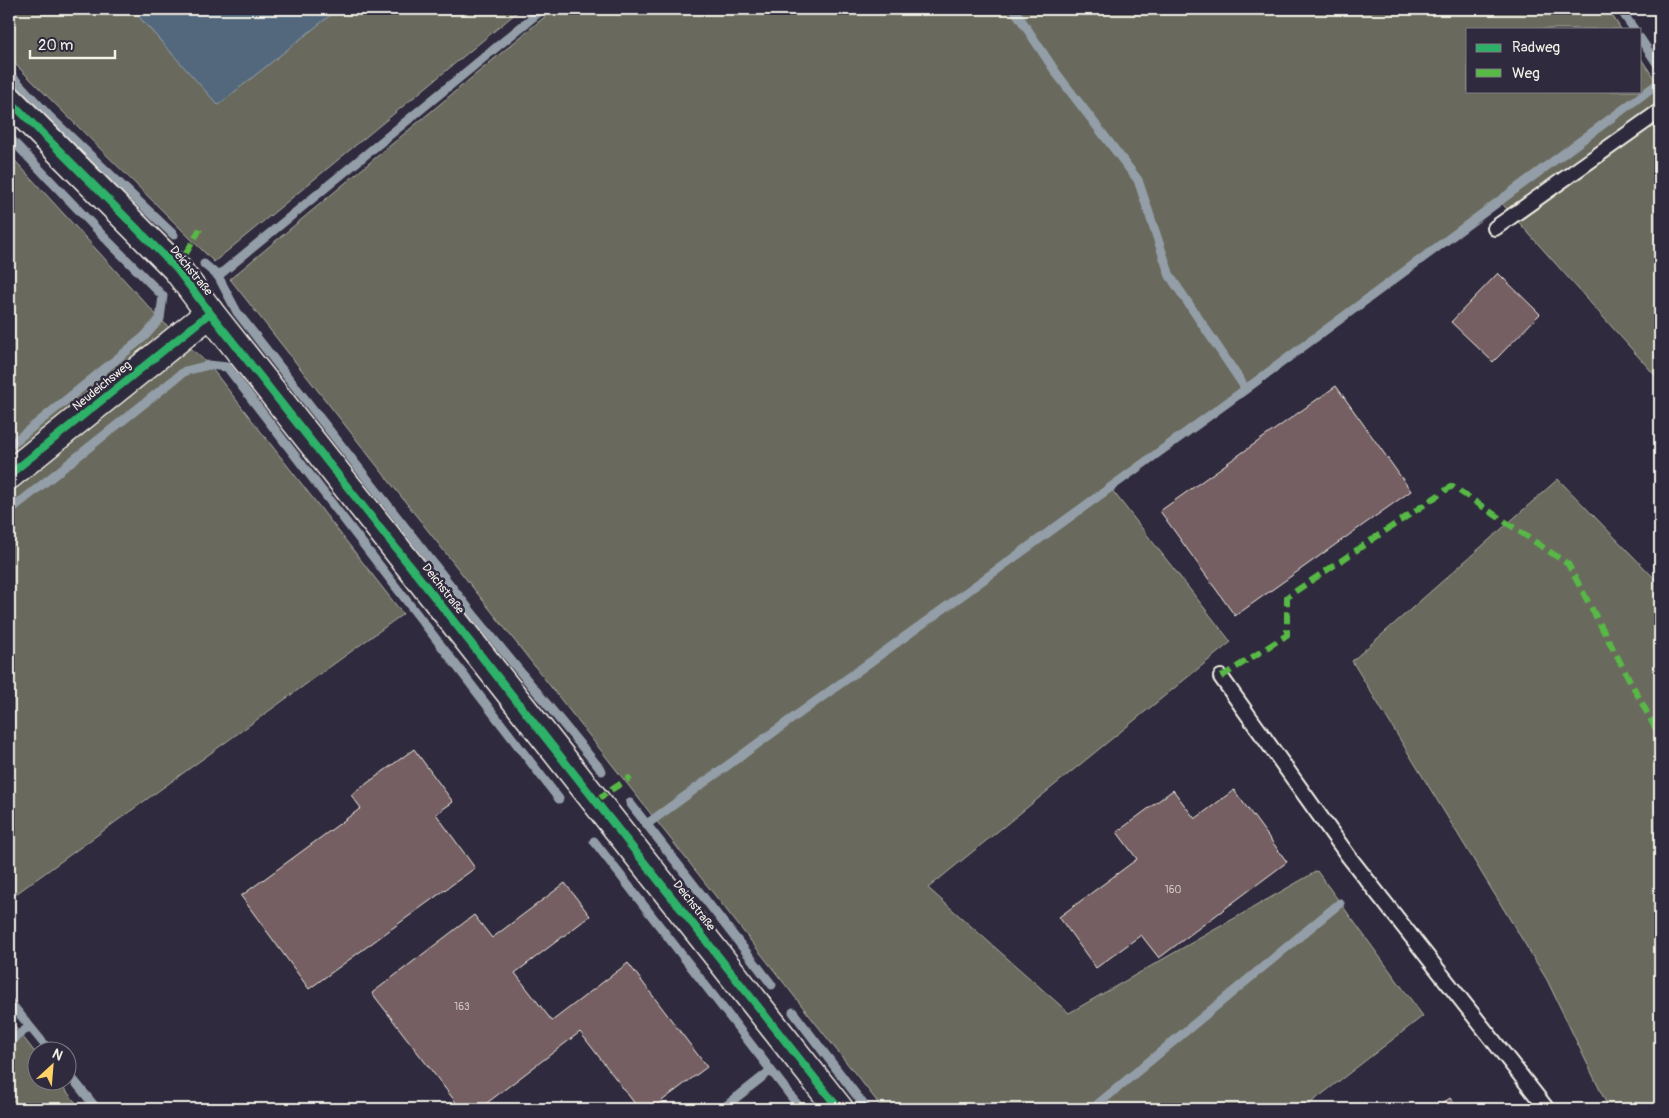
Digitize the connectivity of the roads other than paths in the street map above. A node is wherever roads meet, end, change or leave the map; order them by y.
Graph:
1 (9, 100) edge
2 (1660, 111) edge
3 (1495, 228) dead end
4 (210, 313) junction
5 (9, 475) edge
6 (1222, 677) dead end
7 (839, 1109) edge
8 (1547, 1109) edge

1 - 4 street, Deichstraße
2 - 3 lane
4 - 5 street, Neudeichsweg
4 - 7 street, Deichstraße
6 - 8 lane

